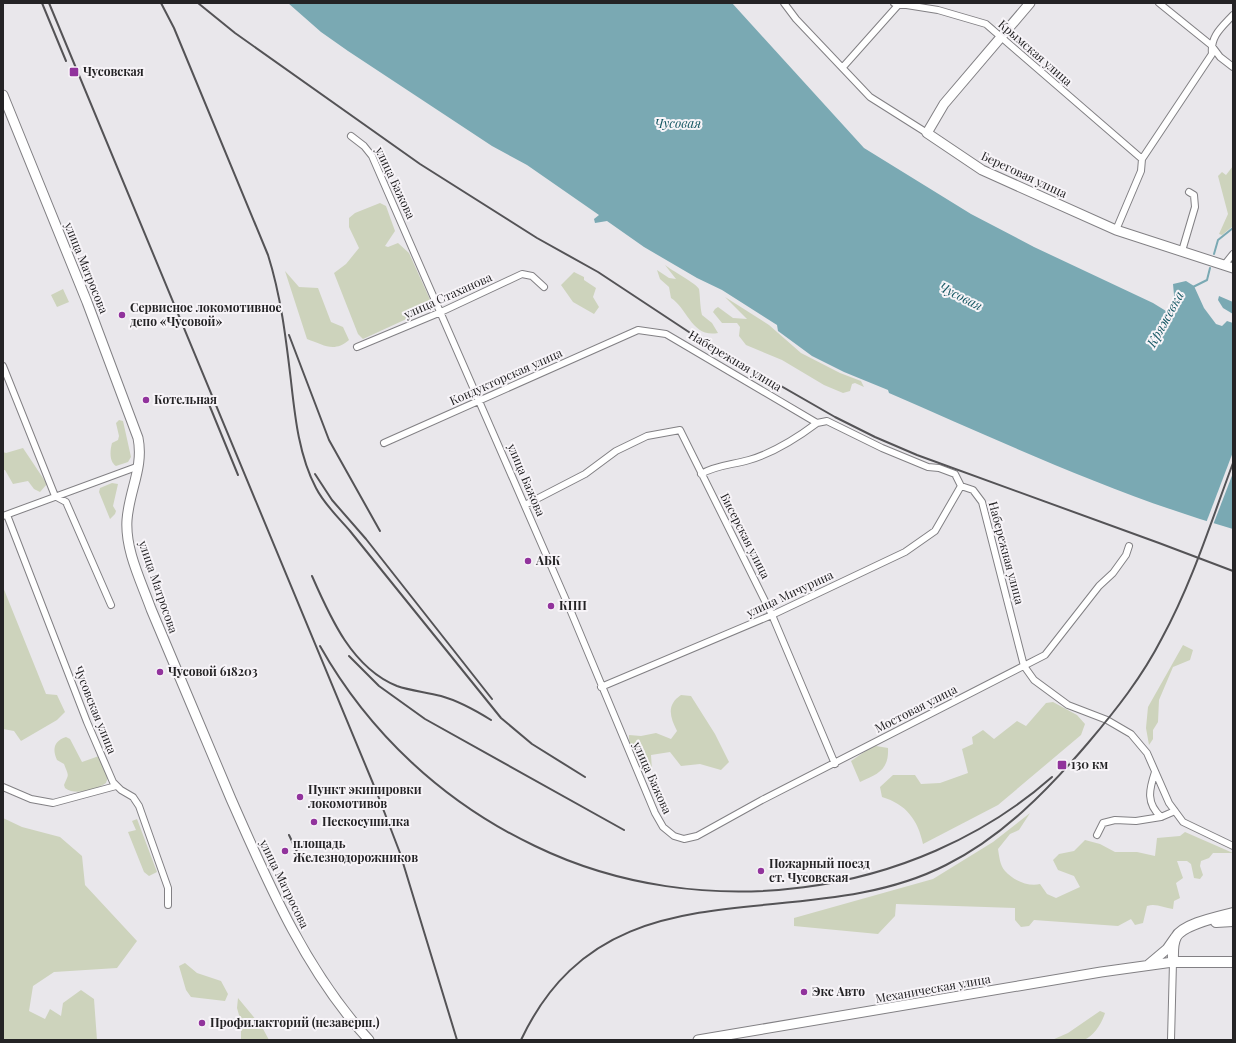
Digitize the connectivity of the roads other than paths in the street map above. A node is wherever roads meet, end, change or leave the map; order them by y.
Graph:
1 (784, 3) edge
2 (1030, 3) edge
3 (1159, 3) edge
4 (897, 4) edge
5 (1233, 15) edge
6 (999, 38) junction
7 (1211, 45) junction
8 (1233, 67) edge
9 (842, 68) junction
10 (3, 95) edge
11 (927, 133) junction
12 (351, 136) dead end
13 (1142, 159) junction
14 (1189, 192) dead end
15 (1116, 230) junction
16 (1182, 251) junction
17 (1233, 254) edge
18 (1229, 266) edge
19 (544, 287) dead end
20 (441, 312) junction
21 (638, 330) joint
22 (358, 347) dead end
23 (3, 366) edge
24 (480, 401) junction
25 (817, 423) junction
26 (384, 443) dead end
27 (139, 466) junction
28 (701, 474) junction
29 (961, 486) junction
30 (55, 496) junction
31 (525, 505) junction
32 (5, 516) edge
33 (1129, 546) dead end
34 (111, 605) dead end
35 (772, 615) junction
36 (1024, 666) junction
37 (601, 687) junction
38 (835, 764) junction
39 (1156, 772) junction
40 (116, 786) junction
41 (3, 787) edge
42 (1175, 811) junction
43 (1161, 817) junction
44 (1097, 835) dead end
45 (674, 836) joint
46 (1233, 846) edge
47 (168, 905) dead end
48 (1233, 913) edge
49 (1233, 921) edge
50 (1196, 924) junction
51 (1176, 936) junction
52 (1173, 962) junction
53 (1233, 962) edge
54 (1146, 966) junction
55 (369, 1040) edge
56 (698, 1040) edge
57 (1171, 1040) edge

1 - 9 street, Береговая улица
2 - 6 street
3 - 7 street
4 - 6 street, Крымская улица
4 - 9 street
5 - 7 street
6 - 11 street
6 - 13 street, Крымская улица
7 - 8 street
7 - 13 street
9 - 11 street, Береговая улица
10 - 27 street, улица Матросова
11 - 15 street, Береговая улица
12 - 20 street, улица Бажова
13 - 15 street
14 - 16 street
15 - 16 street, Береговая улица
16 - 18 street, Береговая улица
17 - 18 street
19 - 20 street, улица Стаханова
20 - 22 street, улица Стаханова
20 - 24 street, улица Бажова
21 - 24 street, Кондукторская улица
21 - 25 street, Набережная улица
23 - 30 street
24 - 26 street, Кондукторская улица
24 - 31 street, улица Бажова
25 - 28 street
25 - 29 street, Набережная улица
27 - 30 street
27 - 55 street, улица Матросова
28 - 31 street, Бисерская улица
28 - 35 street, Бисерская улица
29 - 35 street, улица Мичурина
29 - 36 street, Набережная улица
30 - 32 street
30 - 34 street
31 - 37 street, улица Бажова
32 - 40 street, Чусовская улица
33 - 36 street, Мостовая улица
35 - 37 street, улица Мичурина
35 - 38 street, Бисерская улица
36 - 38 street, Мостовая улица
36 - 39 street, Набережная улица
37 - 45 street, улица Бажова
38 - 45 street, Мостовая улица
39 - 42 street, Набережная улица
39 - 43 street
40 - 41 street
40 - 47 street
42 - 43 street
42 - 46 street, Набережная улица
43 - 44 street
48 - 50 main road
49 - 50 main road
50 - 51 main road
51 - 52 main road
51 - 54 street
52 - 53 main road
52 - 54 street, Механическая улица
52 - 57 street
54 - 56 street, Механическая улица

